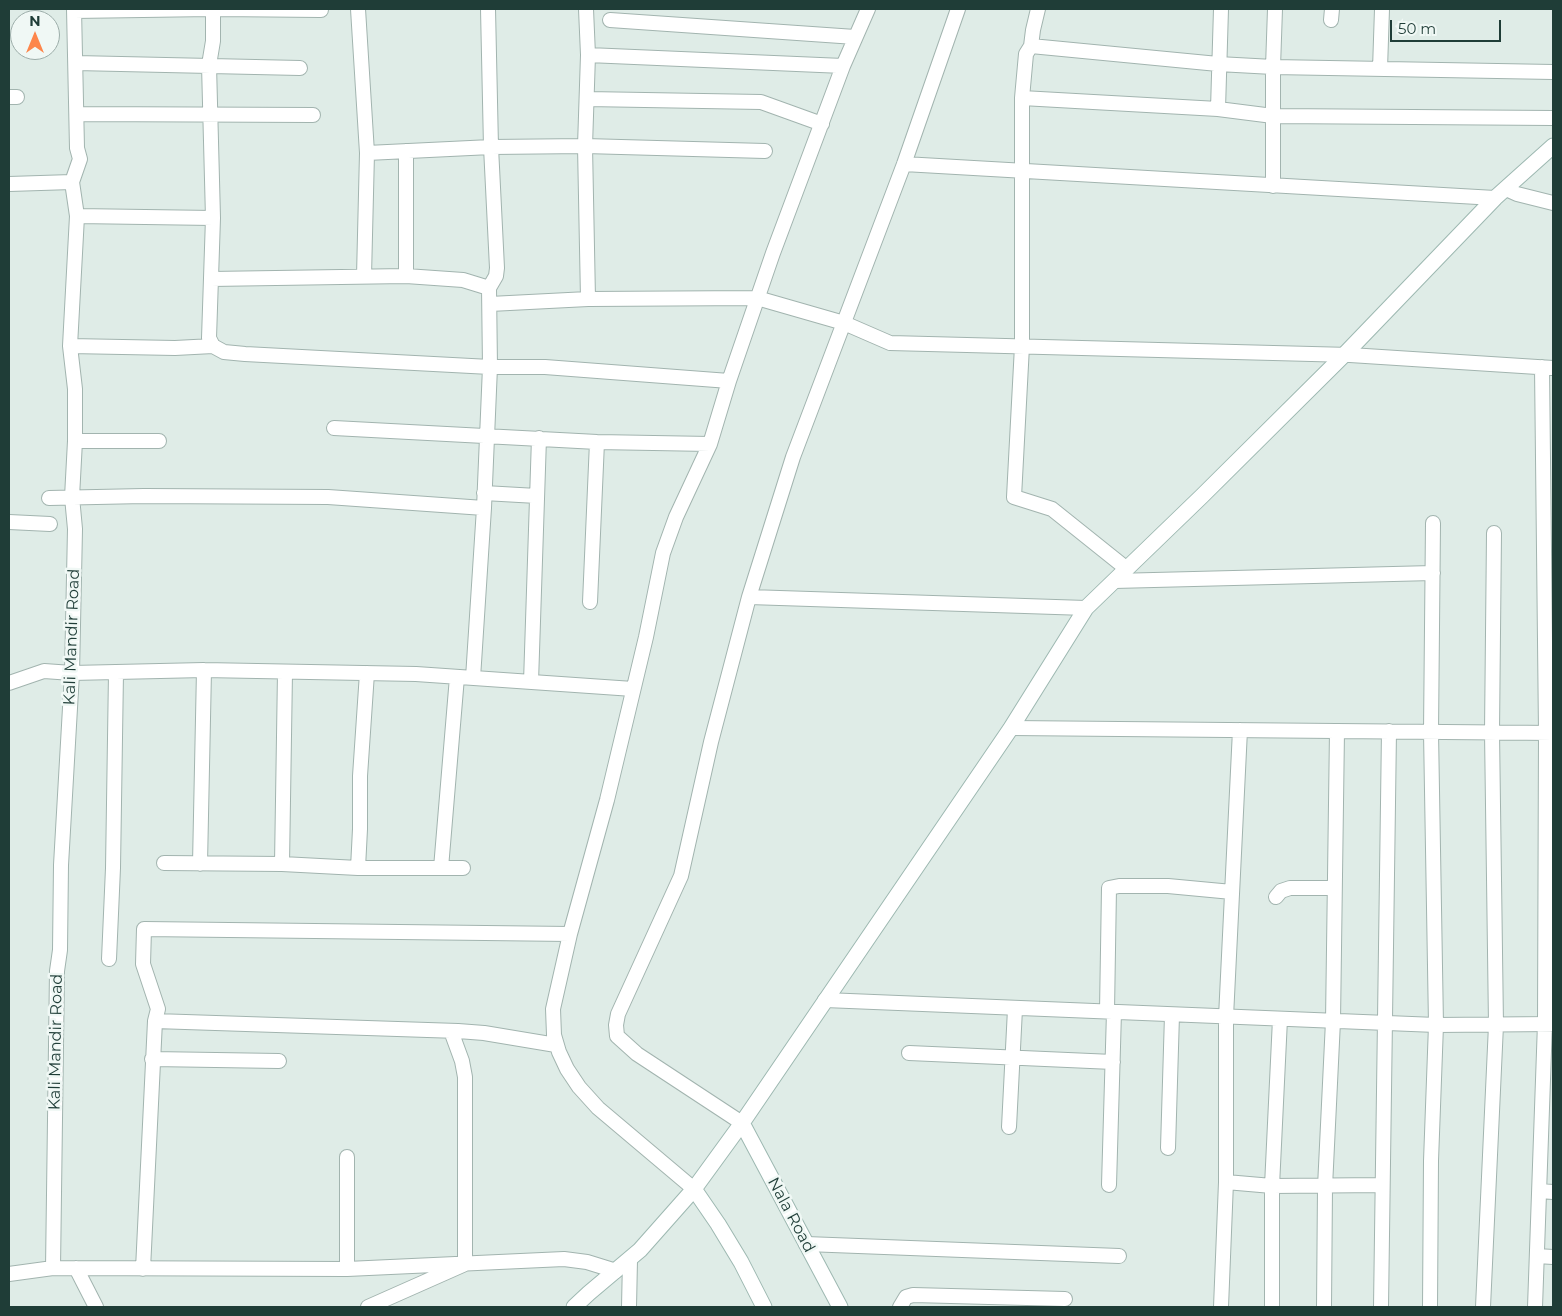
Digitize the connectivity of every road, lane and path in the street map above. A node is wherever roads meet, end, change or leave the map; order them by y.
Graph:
1 (214, 9) edge
2 (358, 9) edge
3 (488, 9) edge
4 (586, 9) edge
5 (868, 9) edge
6 (958, 9) edge
7 (1038, 9) edge
8 (1221, 9) edge
9 (1275, 9) edge
10 (1382, 9) edge
11 (74, 10) edge
12 (321, 10) edge
13 (610, 20) dead end
14 (855, 38) junction
15 (1031, 46) junction
16 (588, 55) junction
17 (76, 63) junction
18 (1218, 64) junction
19 (209, 65) junction
20 (842, 66) junction
21 (1273, 67) junction
22 (300, 68) dead end
23 (1380, 69) junction
24 (1553, 72) edge
25 (1022, 98) junction
26 (587, 99) junction
27 (1218, 109) junction
28 (77, 114) junction
29 (209, 115) junction
30 (313, 115) dead end
31 (1273, 116) junction
32 (1553, 118) edge
33 (822, 124) junction
34 (585, 146) junction
35 (1553, 146) edge
36 (491, 147) junction
37 (765, 151) dead end
38 (406, 152) junction
39 (367, 153) junction
40 (904, 164) junction
41 (1022, 172) junction
42 (72, 182) junction
43 (9, 184) edge
44 (1273, 186) junction
45 (1500, 193) junction
46 (1553, 203) edge
47 (77, 216) junction
48 (213, 218) junction
49 (364, 276) junction
50 (406, 276) junction
51 (211, 279) junction
52 (489, 288) junction
53 (757, 298) junction
54 (588, 299) junction
55 (490, 304) junction
56 (844, 323) junction
57 (70, 346) junction
58 (213, 346) junction
59 (1022, 346) junction
60 (1344, 355) junction
61 (490, 367) junction
62 (1547, 367) edge
63 (729, 381) junction
64 (334, 428) dead end
65 (486, 435) junction
66 (538, 438) junction
67 (75, 441) junction
68 (159, 441) dead end
69 (597, 442) junction
70 (710, 444) junction
71 (484, 493) junction
72 (537, 496) junction
73 (72, 497) junction
74 (49, 498) dead end
75 (484, 508) junction
76 (9, 522) edge
77 (1432, 523) dead end
78 (50, 524) dead end
79 (1494, 534) dead end
80 (1127, 569) junction
81 (1432, 573) junction
82 (1114, 581) junction
83 (749, 597) junction
84 (590, 602) dead end
85 (1086, 608) junction
86 (204, 670) junction
87 (285, 672) junction
88 (72, 673) junction
89 (116, 673) junction
90 (367, 673) junction
91 (457, 677) junction
92 (473, 678) junction
93 (9, 682) edge
94 (531, 682) junction
95 (633, 689) junction
96 (1011, 728) junction
97 (1240, 730) junction
98 (1337, 731) junction
99 (1389, 732) junction
100 (1431, 732) junction
101 (1492, 732) junction
102 (1549, 733) edge
103 (164, 863) dead end
104 (200, 864) junction
105 (282, 864) junction
106 (358, 868) junction
107 (441, 868) junction
108 (462, 868) dead end
109 (1334, 888) junction
110 (1232, 892) junction
111 (1276, 896) dead end
112 (570, 934) junction
113 (109, 959) dead end
114 (825, 1000) junction
115 (1015, 1008) junction
116 (1114, 1012) junction
117 (1172, 1015) junction
118 (1226, 1017) junction
119 (1280, 1019) junction
120 (155, 1021) junction
121 (1333, 1021) junction
122 (1384, 1023) junction
123 (1549, 1023) edge
124 (1436, 1025) junction
125 (1496, 1025) junction
126 (451, 1031) junction
127 (556, 1045) junction
128 (909, 1053) dead end
129 (152, 1059) junction
130 (1012, 1059) junction
131 (279, 1061) dead end
132 (1113, 1062) junction
133 (1548, 1113) edge
134 (1009, 1127) dead end
135 (738, 1129) junction
136 (1168, 1148) dead end
137 (347, 1157) dead end
138 (1226, 1182) junction
139 (696, 1185) junction
140 (1109, 1185) dead end
141 (1382, 1185) junction
142 (1272, 1186) junction
143 (1324, 1187) junction
144 (1546, 1192) edge
145 (806, 1244) junction
146 (1119, 1256) dead end
147 (1537, 1256) junction
148 (1553, 1257) edge
149 (630, 1260) junction
150 (465, 1264) junction
151 (53, 1268) junction
152 (76, 1268) junction
153 (143, 1269) junction
154 (347, 1270) junction
155 (616, 1271) junction
156 (9, 1274) edge
157 (1065, 1299) dead end
158 (96, 1307) edge
159 (368, 1307) edge
160 (574, 1307) edge
161 (629, 1307) edge
162 (764, 1307) edge
163 (840, 1307) edge
164 (900, 1307) edge
165 (1221, 1307) edge
166 (1272, 1307) edge
167 (1324, 1307) edge
168 (1381, 1307) edge
169 (1430, 1307) edge
170 (1483, 1307) edge
171 (1535, 1307) edge

1 - 11 street
1 - 12 street
1 - 19 street
2 - 39 street
3 - 36 street
4 - 16 street
5 - 14 street
6 - 40 street
7 - 15 street
8 - 18 street
9 - 21 street
10 - 23 street
11 - 17 street, Kali Mandir Road
13 - 14 street
14 - 20 street
15 - 18 street
15 - 25 street
16 - 20 street
16 - 26 street
17 - 19 street
17 - 28 street, Kali Mandir Road
18 - 21 street
18 - 27 street
19 - 22 street
19 - 29 street
20 - 33 street
21 - 23 street
21 - 31 street
23 - 24 street
25 - 27 street
25 - 41 street
26 - 33 street
26 - 34 street
27 - 31 street
28 - 29 street
28 - 42 street, Kali Mandir Road
29 - 30 street
29 - 48 street
31 - 32 street
31 - 44 street
33 - 53 street
34 - 36 street
34 - 37 street
34 - 54 street
35 - 45 street
36 - 38 street
36 - 52 street
38 - 39 street
38 - 50 street
39 - 49 street
40 - 41 street
40 - 56 street
41 - 44 street
41 - 59 street
42 - 43 street
42 - 47 street, Kali Mandir Road
44 - 45 street
45 - 46 street
45 - 60 street
47 - 48 street
47 - 57 street, Kali Mandir Road
48 - 51 street
49 - 50 street
49 - 51 street
50 - 52 street
51 - 58 street
52 - 55 street
53 - 54 street
53 - 56 street
53 - 63 street
54 - 55 street
55 - 61 street
56 - 59 street
56 - 83 street
57 - 58 street
57 - 67 street, Kali Mandir Road
58 - 61 street
59 - 60 street
59 - 80 street
60 - 62 street
60 - 80 street
61 - 63 street
61 - 65 street
62 - 102 street
63 - 70 street
64 - 65 street
65 - 66 street
65 - 71 street
66 - 69 street
66 - 72 street
67 - 68 street
67 - 73 street, Kali Mandir Road
69 - 70 street
69 - 84 street
70 - 95 street
71 - 72 street
71 - 75 street
72 - 94 street
73 - 74 street
73 - 75 street
73 - 88 street, Kali Mandir Road
75 - 92 street
76 - 78 street
77 - 81 street
79 - 101 street
80 - 82 street
81 - 82 street
81 - 100 street
82 - 85 street
83 - 85 street
83 - 135 street
85 - 96 street
86 - 87 street
86 - 89 street
86 - 104 street
87 - 90 street
87 - 105 street
88 - 89 street
88 - 93 street
88 - 151 street, Kali Mandir Road
89 - 113 street
90 - 91 street
90 - 106 street
91 - 92 street
91 - 107 street
92 - 94 street
94 - 95 street
95 - 112 street
96 - 97 street
96 - 114 street
97 - 98 street
97 - 110 street
98 - 99 street
98 - 109 street
99 - 100 street
99 - 122 street
100 - 101 street
100 - 124 street
101 - 102 street
101 - 125 street
102 - 123 street
103 - 104 street
104 - 105 street
105 - 106 street
106 - 107 street
107 - 108 street
109 - 111 street
109 - 121 street
110 - 116 street
110 - 118 street
112 - 120 street
112 - 127 street
114 - 115 street
114 - 135 street
115 - 116 street
115 - 130 street
116 - 117 street
116 - 132 street
117 - 118 street
117 - 136 street
118 - 119 street
118 - 138 street
119 - 121 street
119 - 142 street
120 - 126 street
120 - 129 street
121 - 122 street
121 - 143 street
122 - 124 street
122 - 141 street
123 - 125 street
123 - 133 street
124 - 125 street
124 - 169 street
125 - 170 street
126 - 127 street
126 - 150 street
127 - 139 street
128 - 130 street
129 - 131 street
129 - 153 street
130 - 132 street
130 - 134 street
132 - 140 street
133 - 144 street
135 - 139 street
135 - 145 street, Nala Road
137 - 154 street
138 - 142 street
138 - 165 street
139 - 149 street
139 - 162 street
141 - 143 street
141 - 168 street
142 - 143 street
142 - 166 street
143 - 167 street
144 - 147 street
145 - 146 street
145 - 163 street, Nala Road
147 - 148 street
147 - 171 street
149 - 155 street
149 - 161 street
150 - 154 street
150 - 155 street
150 - 159 street
151 - 152 street
151 - 156 street
152 - 153 street
152 - 158 street
153 - 154 street
155 - 160 street
157 - 164 street

